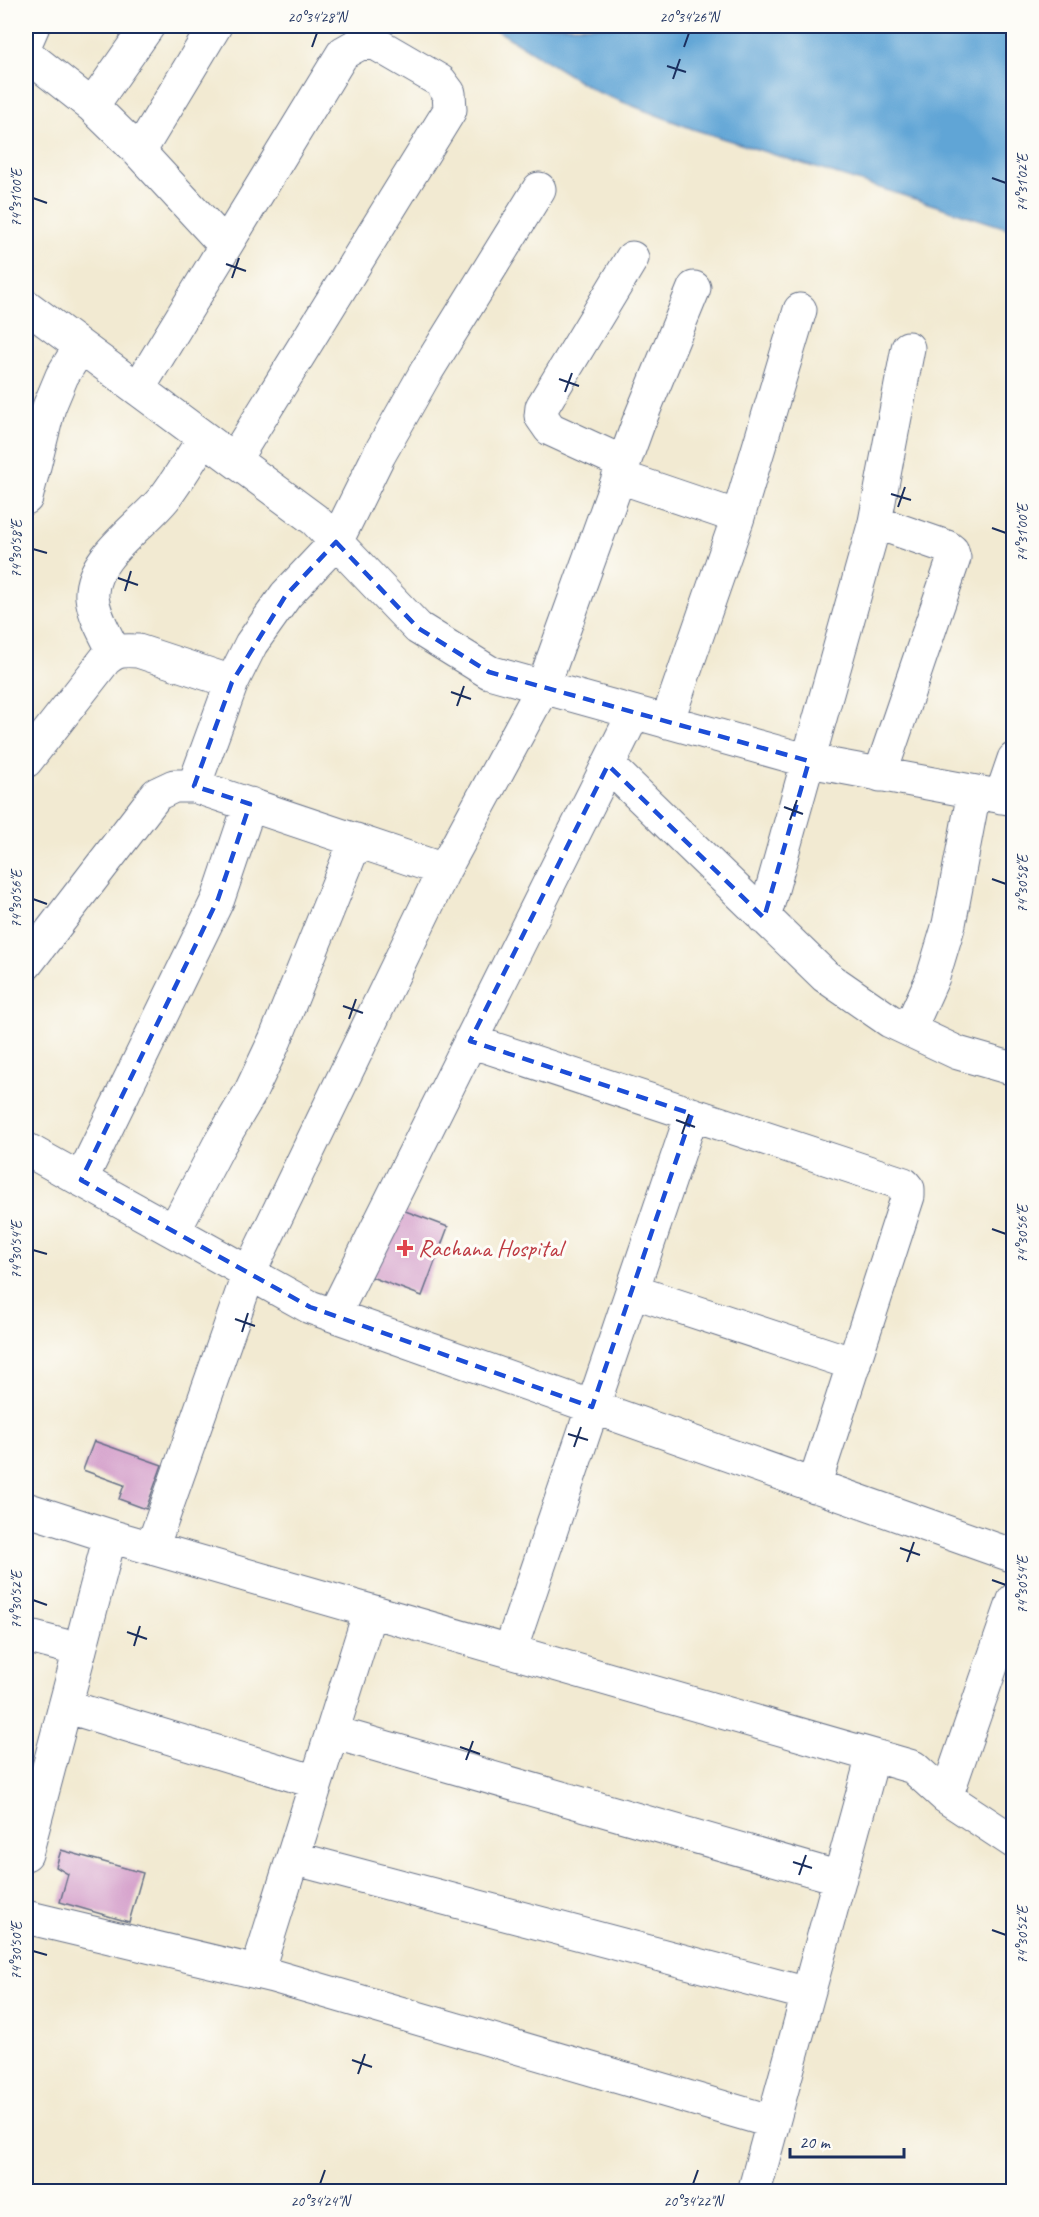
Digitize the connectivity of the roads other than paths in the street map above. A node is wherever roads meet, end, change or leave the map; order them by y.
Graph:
1 (33, 26) edge
2 (148, 26) edge
3 (215, 26) edge
4 (26, 42) edge
5 (26, 54) edge
6 (92, 106) junction
7 (140, 152) junction
8 (540, 189) dead end
9 (225, 245) junction
10 (632, 258) dead end
11 (694, 288) dead end
12 (26, 306) edge
13 (801, 310) dead end
14 (80, 347) junction
15 (908, 348) dead end
16 (138, 389) junction
17 (204, 438) junction
18 (234, 460) junction
19 (622, 470) junction
20 (26, 498) edge
21 (738, 517) junction
22 (875, 522) junction
23 (336, 542) junction
24 (114, 652) junction
25 (232, 682) junction
26 (543, 687) junction
27 (634, 712) junction
28 (667, 722) junction
29 (1014, 759) edge
30 (26, 761) edge
31 (809, 761) junction
32 (608, 765) junction
33 (880, 774) junction
34 (195, 786) junction
35 (996, 796) edge
36 (250, 804) junction
37 (356, 840) junction
38 (444, 870) junction
39 (764, 918) junction
40 (26, 964) edge
41 (909, 1030) junction
42 (470, 1041) junction
43 (1014, 1069) edge
44 (692, 1114) junction
45 (26, 1149) edge
46 (81, 1180) junction
47 (174, 1231) junction
48 (249, 1273) junction
49 (632, 1291) junction
50 (334, 1315) junction
51 (854, 1364) junction
52 (592, 1407) junction
53 (814, 1486) junction
54 (26, 1509) edge
55 (110, 1536) junction
56 (152, 1548) junction
57 (1014, 1556) edge
58 (1014, 1600) edge
59 (370, 1611) junction
60 (26, 1636) edge
61 (80, 1650) junction
62 (510, 1651) junction
63 (65, 1706) junction
64 (332, 1732) junction
65 (873, 1756) junction
66 (316, 1782) junction
67 (946, 1797) junction
68 (1014, 1842) edge
69 (26, 1854) edge
70 (293, 1858) junction
71 (840, 1878) junction
72 (26, 1917) edge
73 (257, 1971) junction
74 (808, 1994) junction
75 (773, 2122) junction
76 (754, 2192) edge

1 - 4 street
2 - 6 street
3 - 7 street
5 - 6 street
6 - 7 street
7 - 9 street
8 - 23 street
9 - 16 street
9 - 18 street
10 - 19 street
11 - 19 street
12 - 14 street
13 - 21 street
14 - 16 street
14 - 20 street
15 - 22 street
16 - 17 street
17 - 18 street
17 - 24 street
18 - 23 street
19 - 21 street
19 - 26 street
21 - 28 street
22 - 31 street
22 - 33 street
23 - 25 street
23 - 26 street
24 - 25 street
24 - 30 street
25 - 34 street
26 - 27 street
26 - 38 street
27 - 28 street
27 - 32 street
28 - 31 street
29 - 35 street
31 - 33 street
31 - 39 street
32 - 39 street
32 - 42 street
33 - 35 street
34 - 36 street
34 - 40 street
35 - 41 street
36 - 37 street
36 - 46 street
37 - 38 street
37 - 47 street
38 - 48 street
39 - 41 street
41 - 43 street
42 - 44 street
42 - 50 street
44 - 49 street
44 - 51 street
45 - 46 street
46 - 47 street
47 - 48 street
48 - 50 street
48 - 56 street
49 - 51 street
49 - 52 street
50 - 52 street
51 - 53 street
52 - 53 street
52 - 62 street
53 - 57 street
54 - 55 street
55 - 56 street
55 - 61 street
56 - 59 street
58 - 67 street
59 - 62 street
59 - 64 street
60 - 61 street
61 - 63 street
62 - 65 street
63 - 66 street
63 - 69 street
64 - 66 street
64 - 71 street
65 - 67 street
65 - 71 street
66 - 70 street
67 - 68 street
70 - 73 street
70 - 74 street
71 - 74 street
72 - 73 street
73 - 75 street
74 - 75 street
75 - 76 street

